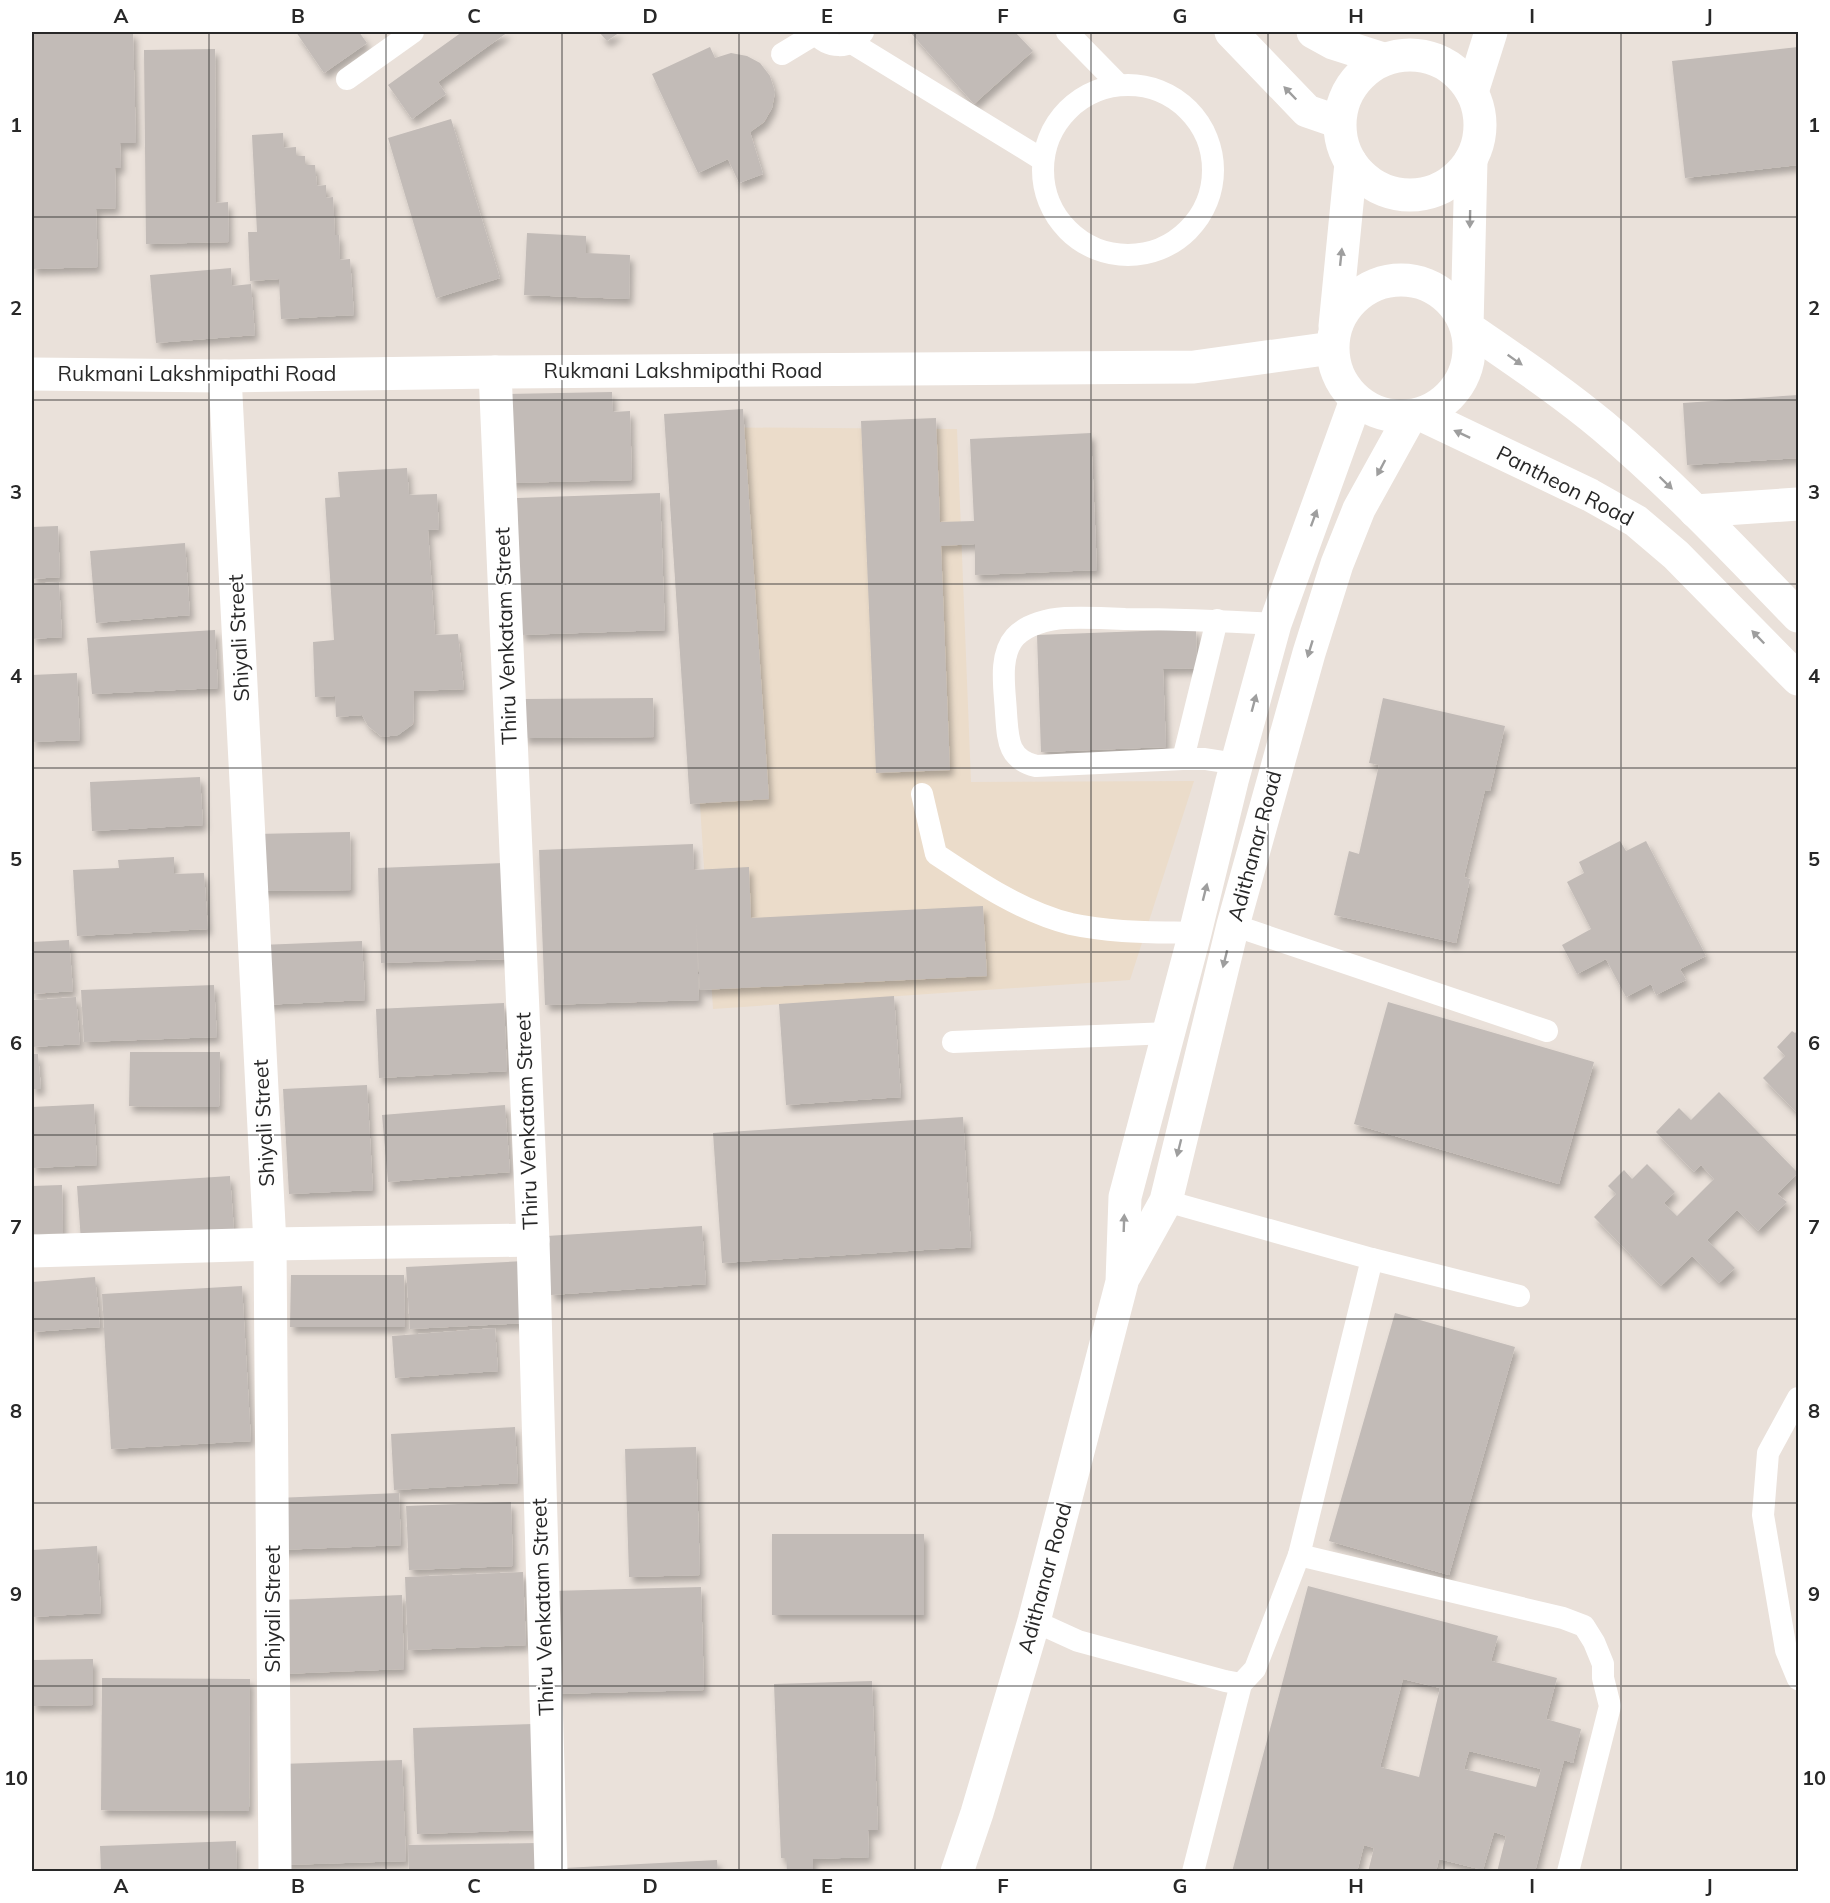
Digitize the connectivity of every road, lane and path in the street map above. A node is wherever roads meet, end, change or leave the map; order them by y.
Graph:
1 (413, 32) edge
2 (1067, 32) edge
3 (1231, 32) edge
4 (1313, 32) edge
5 (1491, 32) edge
6 (815, 33) edge
7 (857, 37) edge
8 (1399, 48) edge
9 (782, 54) dead end
10 (347, 79) dead end
11 (1119, 85) junction
12 (1472, 92) junction
13 (1339, 122) junction
14 (1043, 160) junction
15 (1471, 160) junction
16 (1351, 163) junction
17 (1467, 327) junction
18 (1333, 342) junction
19 (495, 372) junction
20 (32, 374) edge
21 (225, 376) junction
22 (1356, 400) junction
23 (1415, 416) junction
24 (1798, 504) edge
25 (1695, 511) junction
26 (1798, 616) edge
27 (1218, 620) junction
28 (1275, 624) junction
29 (1798, 679) edge
30 (1183, 759) junction
31 (1237, 764) junction
32 (922, 794) dead end
33 (1233, 925) junction
34 (1195, 933) junction
35 (1547, 1030) dead end
36 (1168, 1033) junction
37 (953, 1042) dead end
38 (1166, 1201) junction
39 (533, 1239) junction
40 (270, 1244) junction
41 (32, 1251) edge
42 (1372, 1259) junction
43 (1122, 1282) junction
44 (1519, 1296) dead end
45 (1798, 1398) edge
46 (1299, 1555) junction
47 (1034, 1621) junction
48 (1798, 1679) edge
49 (1241, 1684) junction
50 (275, 1872) edge
51 (551, 1872) edge
52 (957, 1872) edge
53 (1193, 1872) edge
54 (1568, 1872) edge

1 - 10 lane
2 - 11 lane
13 -> 3 main road
4 - 8 main road
5 - 12 main road
6 - 7 lane
6 - 9 lane
7 - 14 lane
8 - 12 main road
8 - 13 main road
11 - 14 lane
11 - 14 lane
12 - 15 main road
13 - 16 main road
15 - 16 main road
15 -> 17 main road
18 -> 16 main road
17 - 18 main road
17 - 23 main road
17 -> 25 main road
18 - 19 main road, Rukmani Lakshmipathi Road
18 - 22 main road
19 - 21 main road, Rukmani Lakshmipathi Road
19 - 39 main road, Thiru Venkatam Street
20 - 21 main road, Rukmani Lakshmipathi Road
21 - 40 main road, Shiyali Street
22 - 23 main road
28 -> 22 main road, Adithanar Road
29 -> 23 main road, Pantheon Road
23 -> 33 main road, Adithanar Road
24 - 25 main road
25 - 26 main road
27 - 28 lane
27 - 30 lane
27 - 30 lane
31 -> 28 main road, Adithanar Road
30 - 31 lane
34 -> 31 main road, Adithanar Road
32 - 34 lane
33 - 35 lane
33 -> 38 main road, Adithanar Road
34 - 36 main road, Adithanar Road
36 - 37 lane
43 -> 36 main road, Adithanar Road
38 - 42 lane
38 - 43 main road, Adithanar Road
39 - 40 main road
39 - 51 main road, Thiru Venkatam Street
40 - 41 main road
40 - 50 main road, Shiyali Street
42 - 44 lane
42 - 46 lane
43 - 47 main road, Adithanar Road
45 - 48 lane
46 - 49 lane
46 - 54 lane
47 - 49 lane
47 - 52 main road, Adithanar Road
49 - 53 lane

